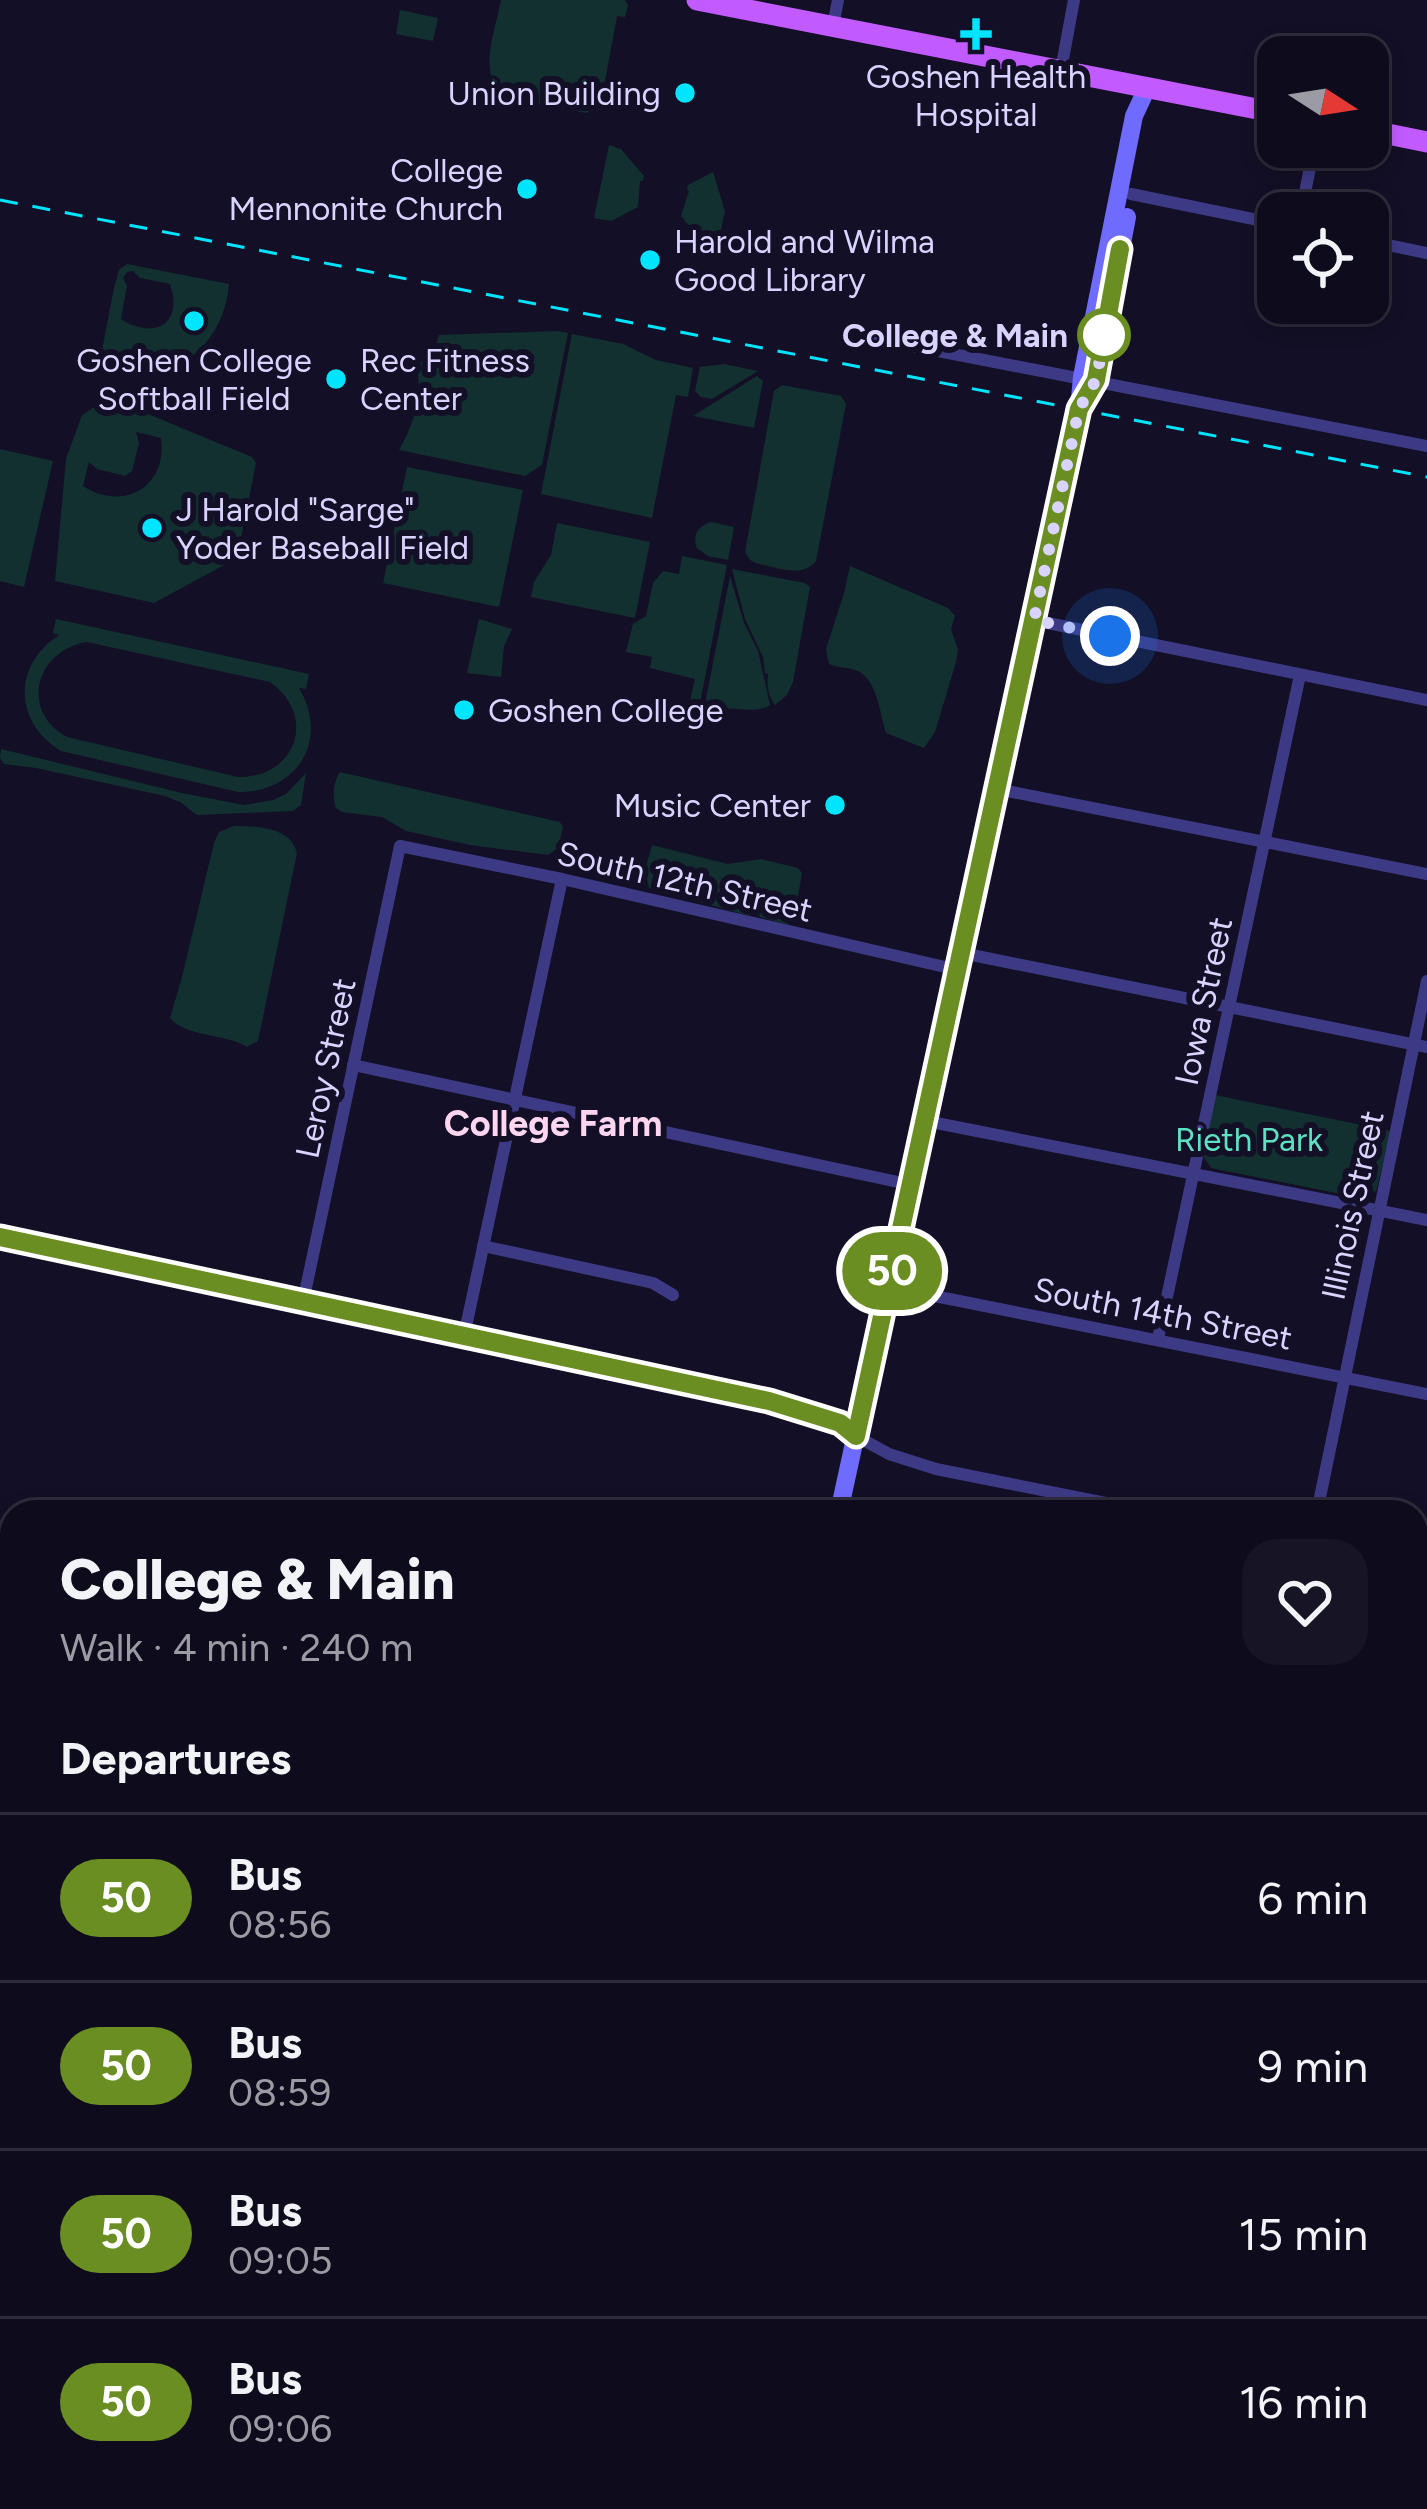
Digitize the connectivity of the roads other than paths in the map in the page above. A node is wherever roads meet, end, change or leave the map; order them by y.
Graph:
1 (697, 0) edge
2 (838, 0) edge
3 (1074, 0) edge
4 (833, 26) junction
5 (1060, 70) junction
6 (1147, 88) junction
7 (1257, 109) edge
8 (1389, 134) edge
9 (1427, 142) edge
10 (1131, 194) junction
11 (1257, 220) edge
12 (1389, 245) edge
13 (1427, 253) edge
14 (866, 337) dead end
15 (1089, 379) junction
16 (1427, 446) edge
17 (1034, 620) junction
18 (1300, 675) junction
19 (1427, 700) edge
20 (997, 789) junction
21 (1266, 843) junction
22 (400, 846) joint
23 (1427, 874) edge
24 (562, 879) junction
25 (960, 962) junction
26 (1427, 981) edge
27 (1228, 1007) junction
28 (1420, 1045) edge
29 (352, 1065) junction
30 (515, 1098) junction
31 (926, 1121) junction
32 (1193, 1173) junction
33 (912, 1185) junction
34 (1378, 1210) junction
35 (1427, 1220) edge
36 (0, 1237) edge
37 (483, 1246) junction
38 (889, 1286) junction
39 (673, 1295) dead end
40 (303, 1302) junction
41 (464, 1336) junction
42 (1158, 1340) junction
43 (1343, 1377) junction
44 (1427, 1394) edge
45 (856, 1436) junction
46 (842, 1500) edge
47 (1090, 1500) edge
48 (1319, 1500) edge

1 - 4 main road
2 - 4 street
3 - 5 street
4 - 5 main road
5 - 6 main road
6 - 7 main road
6 - 10 main road
6 - 15 main road
8 - 9 main road
10 - 11 street
10 - 15 main road
12 - 13 street
14 - 15 street
15 - 16 street
15 - 17 main road
17 - 18 street
17 - 20 main road
18 - 19 street
18 - 21 street, Iowa Street
20 - 21 street
20 - 25 main road
21 - 23 street
21 - 27 street, Iowa Street
22 - 24 street, South 12th Street
22 - 29 street, Leroy Street
24 - 25 street, South 12th Street
24 - 30 street
25 - 27 street, South 12th Street
25 - 31 main road
26 - 28 street, Illinois Street
27 - 28 street, South 12th Street
27 - 32 street, Iowa Street
28 - 34 street, Illinois Street
29 - 30 street
29 - 40 street, Leroy Street
30 - 33 street
30 - 37 street
31 - 32 street
31 - 33 main road
32 - 34 street
32 - 42 street, Iowa Street
33 - 38 main road
34 - 35 street
34 - 43 street, Illinois Street
36 - 40 street
37 - 39 street
37 - 41 street
38 - 42 street, South 14th Street
38 - 45 main road
40 - 41 street
41 - 45 street
42 - 43 street, South 14th Street
43 - 44 street, South 14th Street
43 - 48 street, Illinois Street
45 - 46 main road
45 - 47 street

